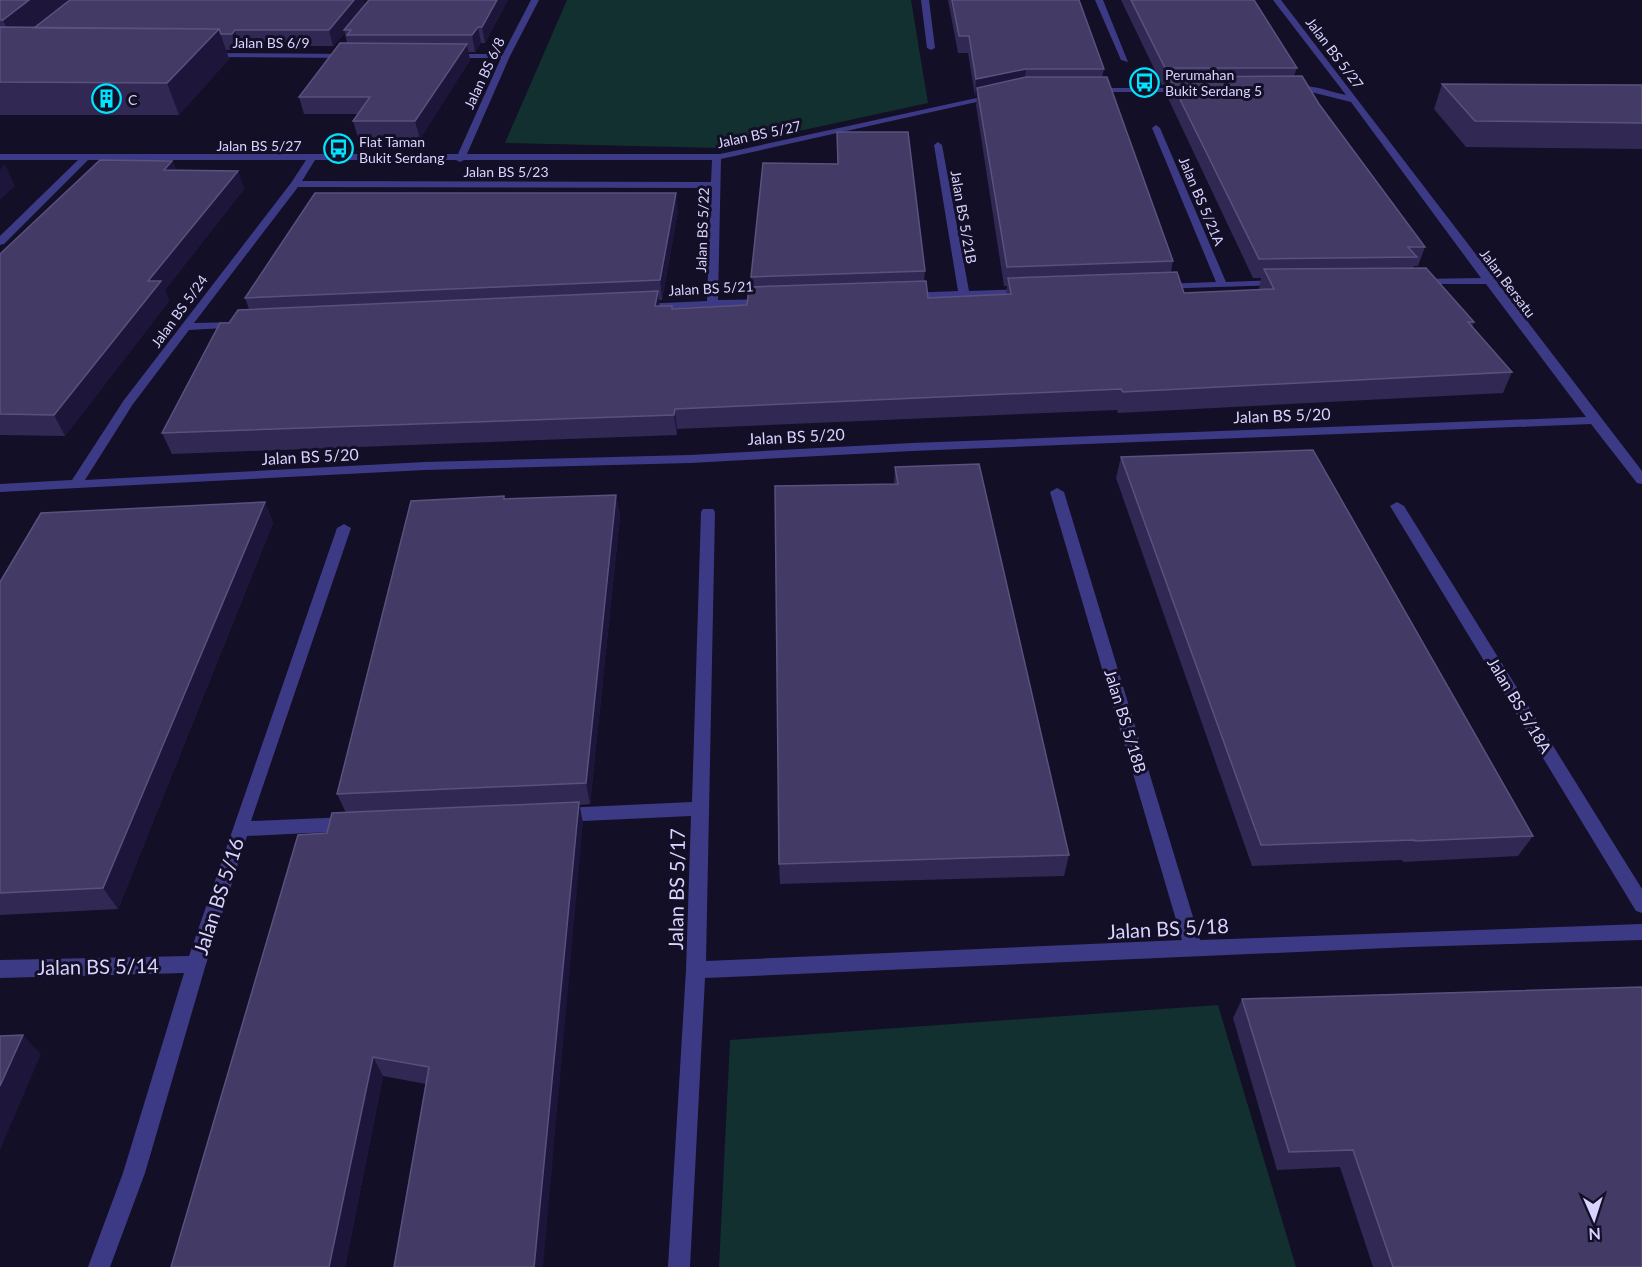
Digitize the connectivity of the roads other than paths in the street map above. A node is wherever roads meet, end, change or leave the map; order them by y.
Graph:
1 (535, 0) edge
2 (925, 0) edge
3 (1099, 0) edge
4 (1277, 0) edge
5 (341, 47) edge
6 (931, 48) dead end
7 (194, 55) edge
8 (333, 56) junction
9 (356, 56) edge
10 (437, 56) edge
11 (506, 56) junction
12 (1125, 60) dead end
13 (1284, 89) edge
14 (1086, 90) edge
15 (1202, 90) edge
16 (1010, 93) edge
17 (1355, 100) junction
18 (1156, 128) dead end
19 (938, 145) dead end
20 (0, 157) edge
21 (85, 158) junction
22 (717, 158) junction
23 (311, 159) junction
24 (460, 159) junction
25 (295, 184) junction
26 (717, 185) junction
27 (0, 242) edge
28 (1488, 281) junction
29 (1407, 282) edge
30 (1292, 283) edge
31 (1222, 284) junction
32 (1154, 287) edge
33 (1040, 291) edge
34 (964, 294) junction
35 (892, 296) edge
36 (784, 300) edge
37 (712, 303) junction
38 (629, 307) edge
39 (245, 325) edge
40 (187, 327) junction
41 (1594, 420) junction
42 (1642, 480) edge
43 (75, 485) junction
44 (0, 488) edge
45 (1058, 492) dead end
46 (1397, 506) dead end
47 (708, 512) dead end
48 (344, 528) dead end
49 (700, 809) junction
50 (540, 816) edge
51 (367, 824) edge
52 (240, 829) junction
53 (1642, 905) edge
54 (1642, 932) edge
55 (1194, 950) junction
56 (196, 964) junction
57 (0, 969) edge
58 (696, 970) junction
59 (99, 1267) edge
60 (679, 1267) edge

1 - 11 street, Jalan BS 6/8
2 - 6 street
3 - 12 street
4 - 17 street, Jalan BS 5/27
5 - 8 street
7 - 8 street, Jalan BS 6/9
8 - 9 street, Jalan BS 6/9
10 - 11 street
11 - 24 street, Jalan BS 6/8
13 - 17 street, Jalan BS 5/27
14 - 15 street
16 - 22 street, Jalan BS 5/27
17 - 28 street, Jalan Bersatu
18 - 31 street, Jalan BS 5/21A
19 - 34 street, Jalan BS 5/21B
20 - 21 street, Jalan BS 5/27
21 - 23 street, Jalan BS 5/27
21 - 27 street
22 - 24 street, Jalan BS 5/27
22 - 26 street, Jalan BS 5/22
23 - 24 street, Jalan BS 5/27
23 - 25 street, Jalan BS 5/24
25 - 26 street, Jalan BS 5/23
25 - 40 street, Jalan BS 5/24
26 - 37 street, Jalan BS 5/22
28 - 29 street
28 - 41 street, Jalan Bersatu
30 - 31 street
31 - 32 street
33 - 34 street
34 - 35 street
36 - 37 street, Jalan BS 5/21
37 - 38 street, Jalan BS 5/21
39 - 40 street
40 - 43 street, Jalan BS 5/24
41 - 42 street, Jalan Bersatu
41 - 43 street, Jalan BS 5/20
43 - 44 street, Jalan BS 5/20
45 - 55 street, Jalan BS 5/18B
46 - 53 street, Jalan BS 5/18A
47 - 49 street, Jalan BS 5/17
48 - 52 street, Jalan BS 5/16
49 - 50 street
49 - 58 street, Jalan BS 5/17
51 - 52 street
52 - 56 street, Jalan BS 5/16
54 - 55 street, Jalan BS 5/18
55 - 58 street, Jalan BS 5/18
56 - 57 street, Jalan BS 5/14
56 - 59 street, Jalan BS 5/16
58 - 60 street, Jalan BS 5/17

